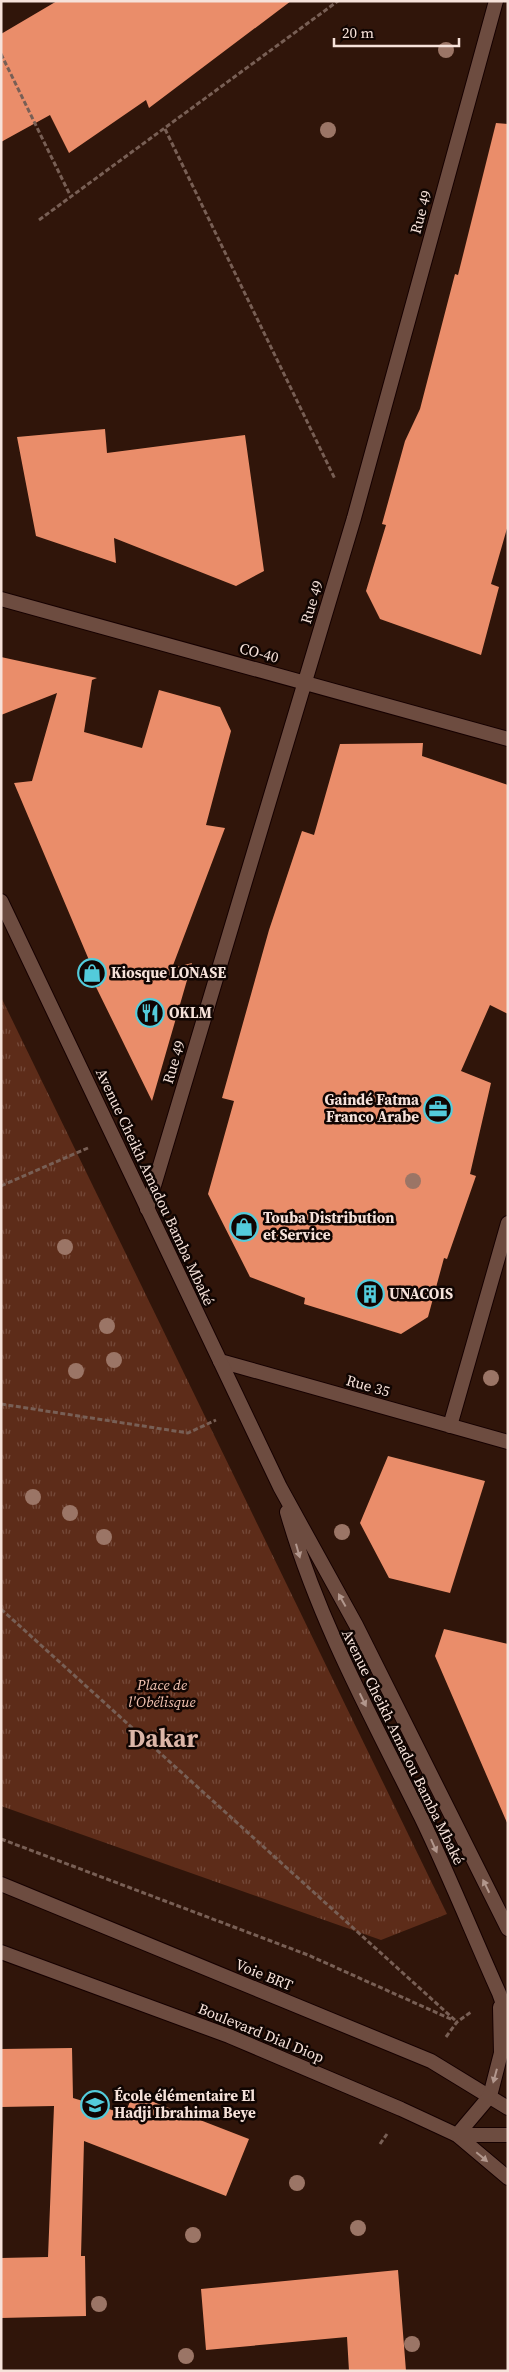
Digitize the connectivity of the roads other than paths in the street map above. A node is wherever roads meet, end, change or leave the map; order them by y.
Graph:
1 (496, 1) edge
2 (1, 599) edge
3 (305, 683) junction
4 (508, 739) edge
5 (1, 901) edge
6 (147, 1209) junction
7 (508, 1223) edge
8 (220, 1361) junction
9 (450, 1426) junction
10 (508, 1442) edge
11 (280, 1487) junction
12 (1, 1884) edge
13 (508, 1930) edge
14 (1, 1952) edge
15 (499, 1994) junction
16 (508, 2018) edge
17 (490, 2096) junction
18 (508, 2108) edge
19 (457, 2135) junction
20 (508, 2135) edge
21 (508, 2178) edge

1 - 3 street, Rue 49
2 - 3 street, CO-40
3 - 4 street, CO-40
3 - 6 street, Rue 49
5 - 6 street, Avenue Cheikh Amadou Bamba Mbaké
6 - 8 street, Avenue Cheikh Amadou Bamba Mbaké
7 - 9 street
8 - 9 street, Rue 35
8 - 11 street, Avenue Cheikh Amadou Bamba Mbaké
9 - 10 street, Rue 35
13 -> 11 street, Avenue Cheikh Amadou Bamba Mbaké
11 -> 15 street, Avenue Cheikh Amadou Bamba Mbaké
12 - 17 street, Voie BRT
14 - 19 street, Boulevard Dial Diop
15 - 16 street, Avenue Cheikh Amadou Bamba Mbaké
15 -> 17 street
17 - 18 street, Voie BRT
17 - 19 street
19 - 20 street, Boulevard Dial Diop
19 -> 21 street

